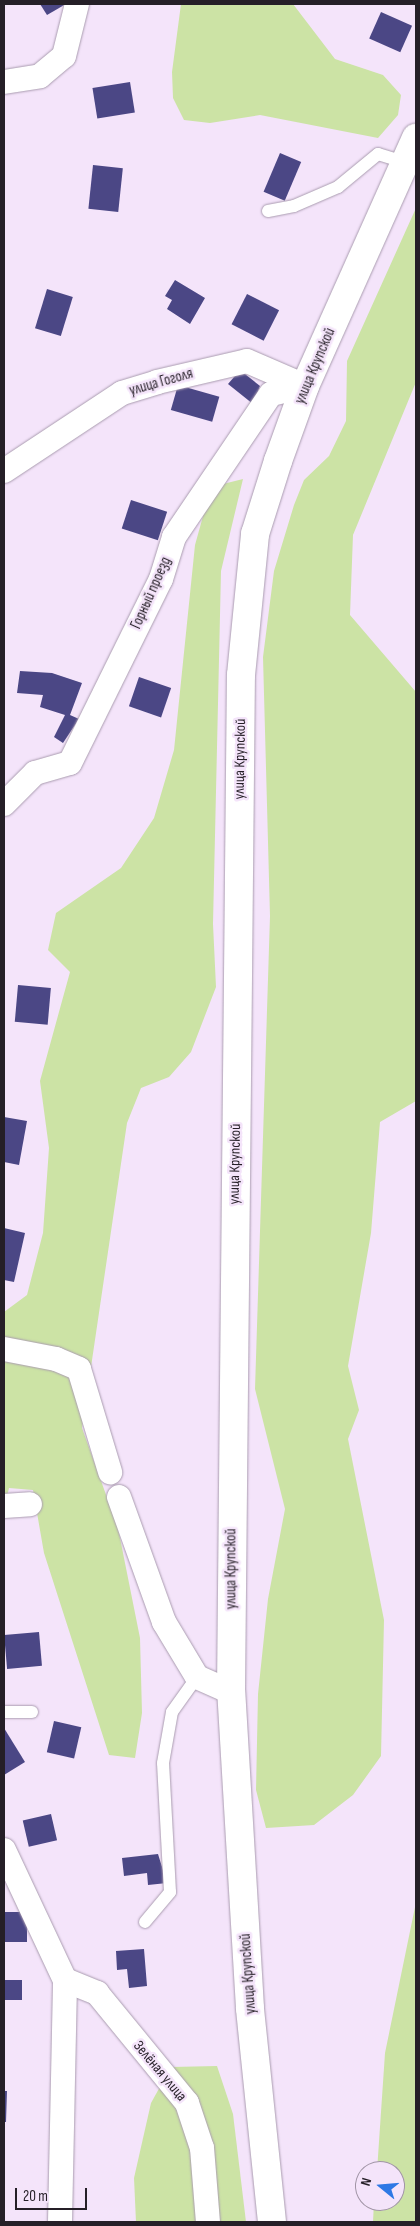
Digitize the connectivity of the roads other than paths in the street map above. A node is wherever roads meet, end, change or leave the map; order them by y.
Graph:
1 (77, 4) edge
2 (4, 82) edge
3 (411, 150) edge
4 (268, 211) dead end
5 (305, 386) junction
6 (4, 471) edge
7 (4, 804) edge
8 (4, 1349) edge
9 (110, 1472) dead end
10 (119, 1497) dead end
11 (30, 1504) dead end
12 (4, 1506) edge
13 (197, 1677) junction
14 (232, 1692) junction
15 (4, 1712) edge
16 (32, 1712) dead end
17 (4, 1850) edge
18 (145, 1922) dead end
19 (65, 1980) junction
20 (60, 2222) edge
21 (208, 2222) edge
22 (272, 2222) edge

1 - 2 street
3 - 4 lane
3 - 5 street, улица Крупской
5 - 6 street, улица Гоголя
5 - 7 street, Горный проезд
5 - 14 street, улица Крупской
8 - 9 street
10 - 13 street
11 - 12 street
13 - 14 street
13 - 18 lane
14 - 22 street, улица Крупской
15 - 16 lane
17 - 19 street
19 - 20 street
19 - 21 street, Зелёная улица

